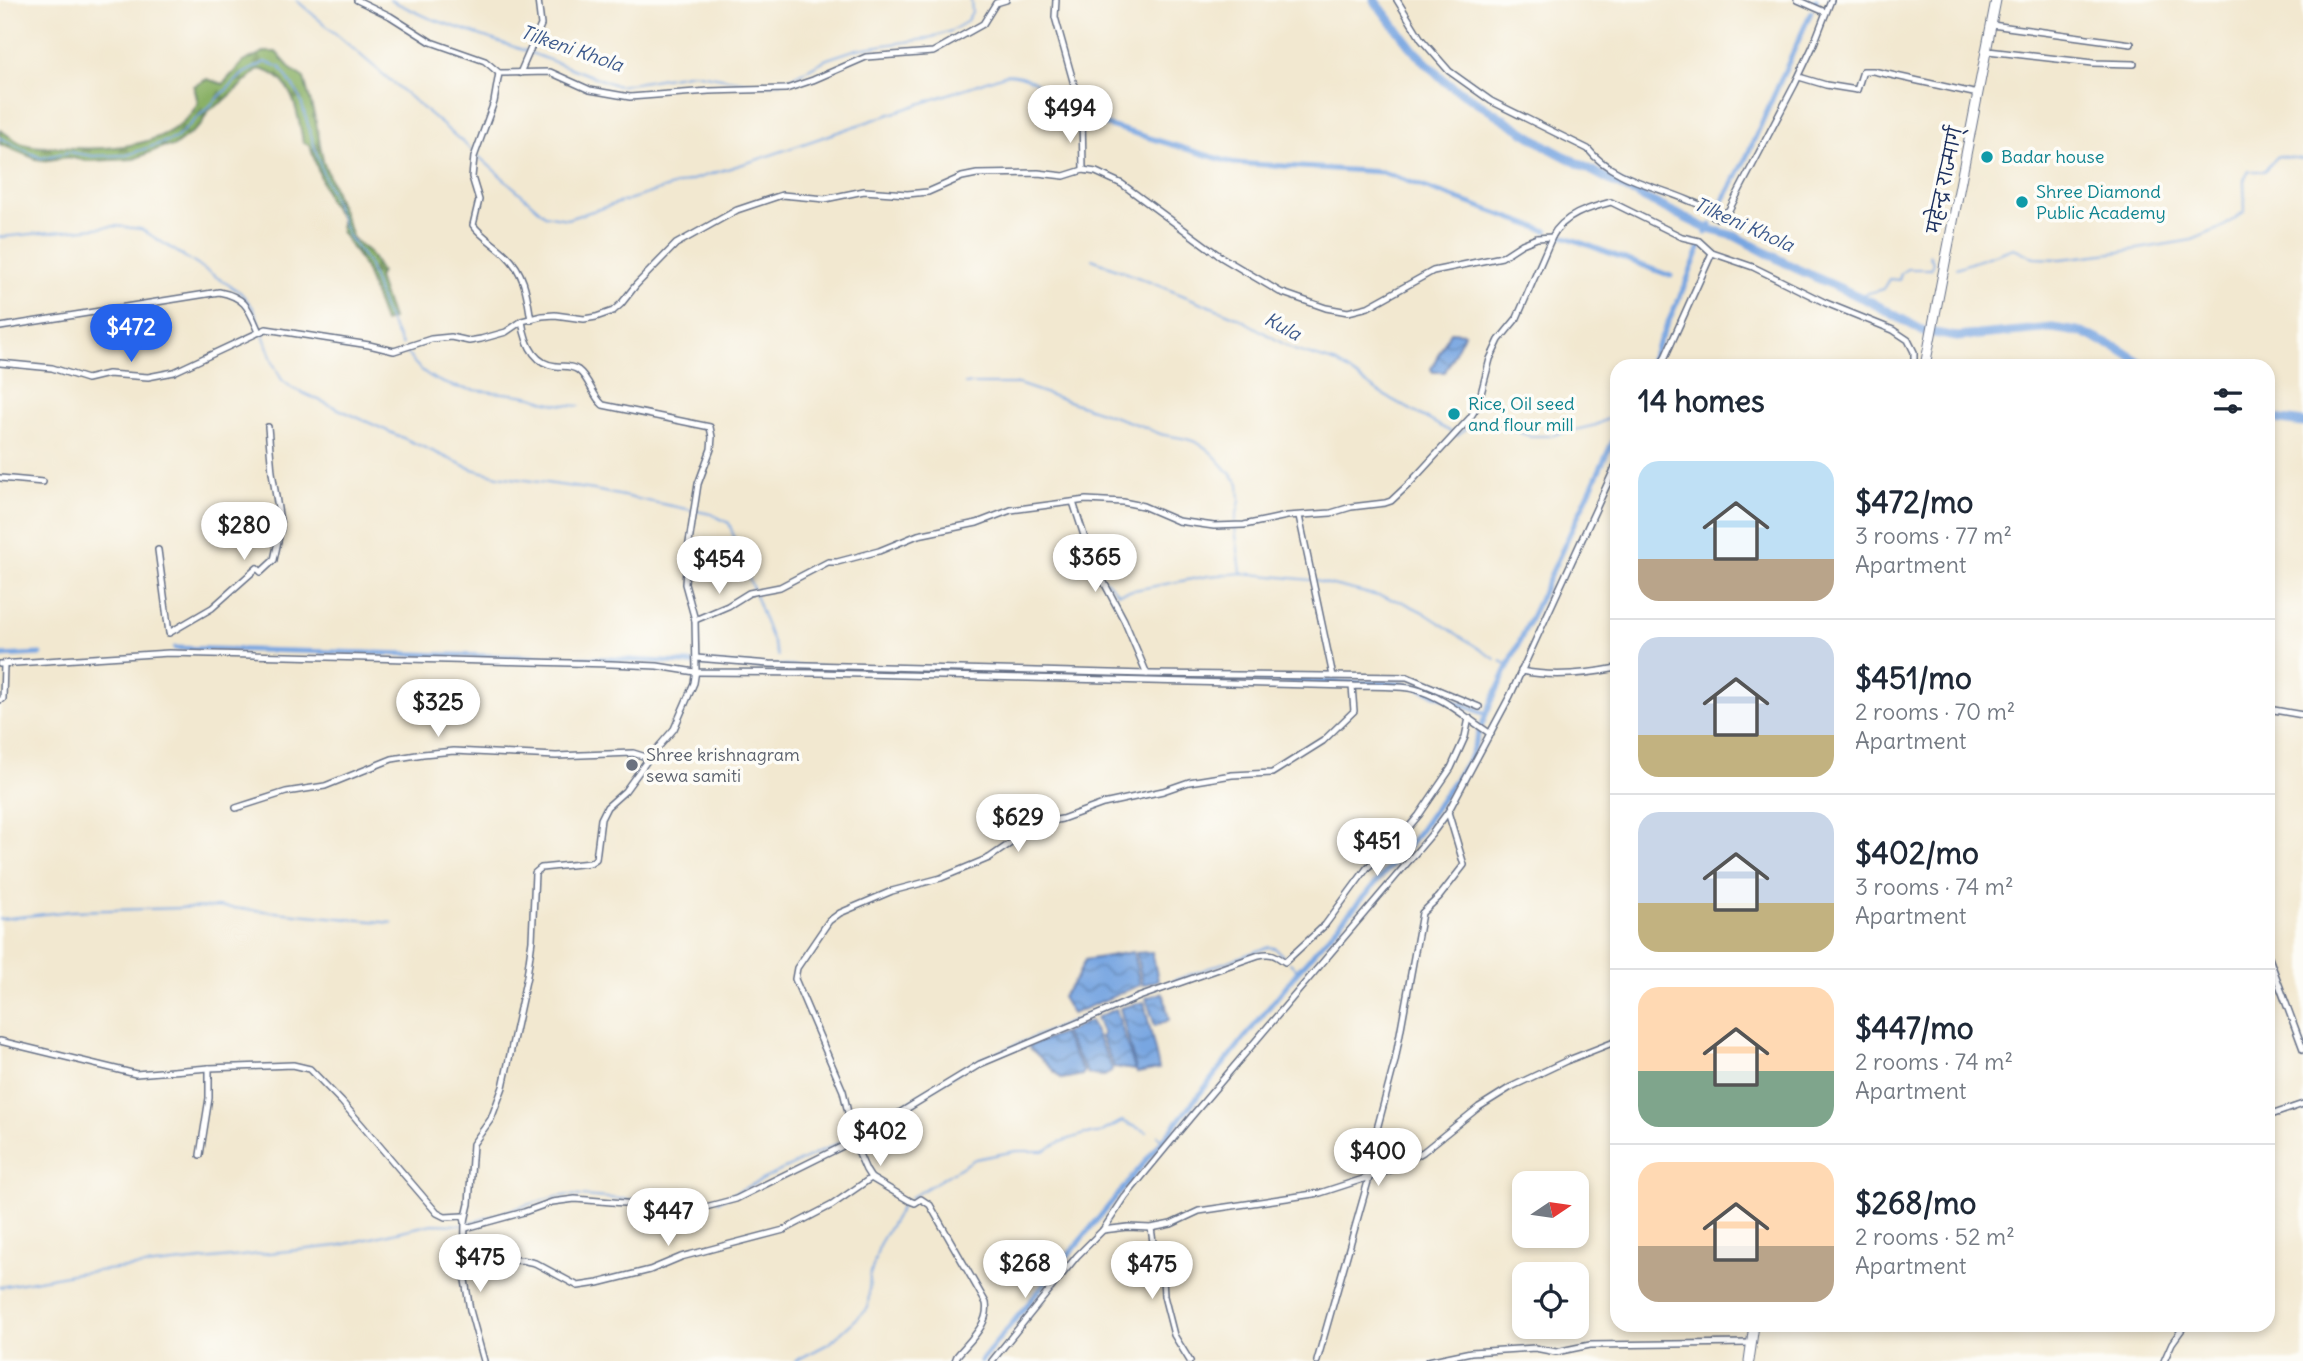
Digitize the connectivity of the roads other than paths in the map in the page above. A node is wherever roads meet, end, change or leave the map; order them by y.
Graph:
1 (357, 0) edge
2 (538, 0) edge
3 (1006, 0) edge
4 (1055, 0) edge
5 (1397, 0) edge
6 (1798, 0) edge
7 (1831, 0) edge
8 (1996, 0) edge
9 (1807, 2) edge
10 (1825, 12) junction
11 (1992, 25) junction
12 (2131, 44) dead end
13 (1988, 51) junction
14 (2134, 64) dead end
15 (499, 73) junction
16 (520, 75) junction
17 (1799, 77) junction
18 (1978, 94) junction
19 (1083, 170) junction
20 (1552, 237) junction
21 (1712, 253) junction
22 (531, 320) junction
23 (522, 321) junction
24 (0, 327) edge
25 (259, 332) junction
26 (1664, 359) edge
27 (1914, 359) edge
28 (1927, 359) edge
29 (0, 363) edge
30 (268, 428) dead end
31 (0, 478) edge
32 (1609, 478) edge
33 (43, 482) dead end
34 (1073, 502) junction
35 (1299, 516) junction
36 (158, 550) dead end
37 (695, 620) junction
38 (696, 658) junction
39 (2, 664) edge
40 (1610, 669) edge
41 (695, 671) junction
42 (1521, 671) junction
43 (1147, 674) junction
44 (1333, 676) junction
45 (1352, 686) junction
46 (0, 699) edge
47 (1479, 707) dead end
48 (2275, 710) edge
49 (2303, 715) edge
50 (1469, 718) junction
51 (1487, 732) junction
52 (649, 758) junction
53 (236, 808) dead end
54 (1448, 812) junction
55 (2275, 974) edge
56 (0, 1041) edge
57 (1610, 1044) edge
58 (2303, 1049) edge
59 (209, 1068) junction
60 (2303, 1104) edge
61 (2275, 1114) edge
62 (854, 1137) junction
63 (200, 1155) dead end
64 (871, 1178) junction
65 (1368, 1178) junction
66 (465, 1225) junction
67 (1152, 1228) junction
68 (1103, 1230) junction
69 (464, 1264) junction
70 (1753, 1332) edge
71 (2180, 1332) edge
72 (1752, 1342) junction
73 (484, 1361) edge
74 (955, 1361) edge
75 (992, 1361) edge
76 (1190, 1361) edge
77 (1317, 1361) edge
78 (1428, 1361) edge
79 (1749, 1361) edge
80 (2164, 1361) edge

1 - 15 street
2 - 16 street
3 - 16 street
4 - 19 street
5 - 17 street
6 - 9 street
7 - 10 street
8 - 11 highway, महेन्द्र राज्मार्ग्
9 - 10 street
10 - 17 street
11 - 12 street
11 - 13 highway, महेन्द्र राज्मार्ग्
13 - 14 street
13 - 18 highway, महेन्द्र राज्मार्ग्
15 - 16 street
15 - 22 street
17 - 18 street
18 - 28 highway, महेन्द्र राज्मार्ग्
19 - 20 street
19 - 22 street
20 - 21 street
20 - 35 street
21 - 26 street
21 - 27 street
22 - 23 street
23 - 25 street
23 - 37 street
24 - 25 street
25 - 29 street
30 - 36 street
31 - 33 street
32 - 42 street
34 - 35 street
34 - 37 street
34 - 43 street
35 - 44 street
37 - 38 street
38 - 41 street
38 - 43 street
39 - 41 street
39 - 46 street
40 - 42 street
41 - 45 street
41 - 52 street
42 - 51 street
43 - 44 street
44 - 47 street
45 - 50 street
45 - 62 street
48 - 49 street
50 - 51 street
50 - 62 street
51 - 54 street
52 - 53 street
52 - 66 street
54 - 65 street
54 - 68 street
55 - 58 street
56 - 59 street
57 - 65 street
59 - 63 street
59 - 66 street
60 - 61 street
62 - 64 street
62 - 66 street
64 - 69 street
64 - 74 street
65 - 67 street
65 - 77 street
66 - 69 street
67 - 68 street
67 - 76 street
68 - 75 street
69 - 73 street
70 - 72 highway
71 - 80 street
72 - 78 street
72 - 79 highway

